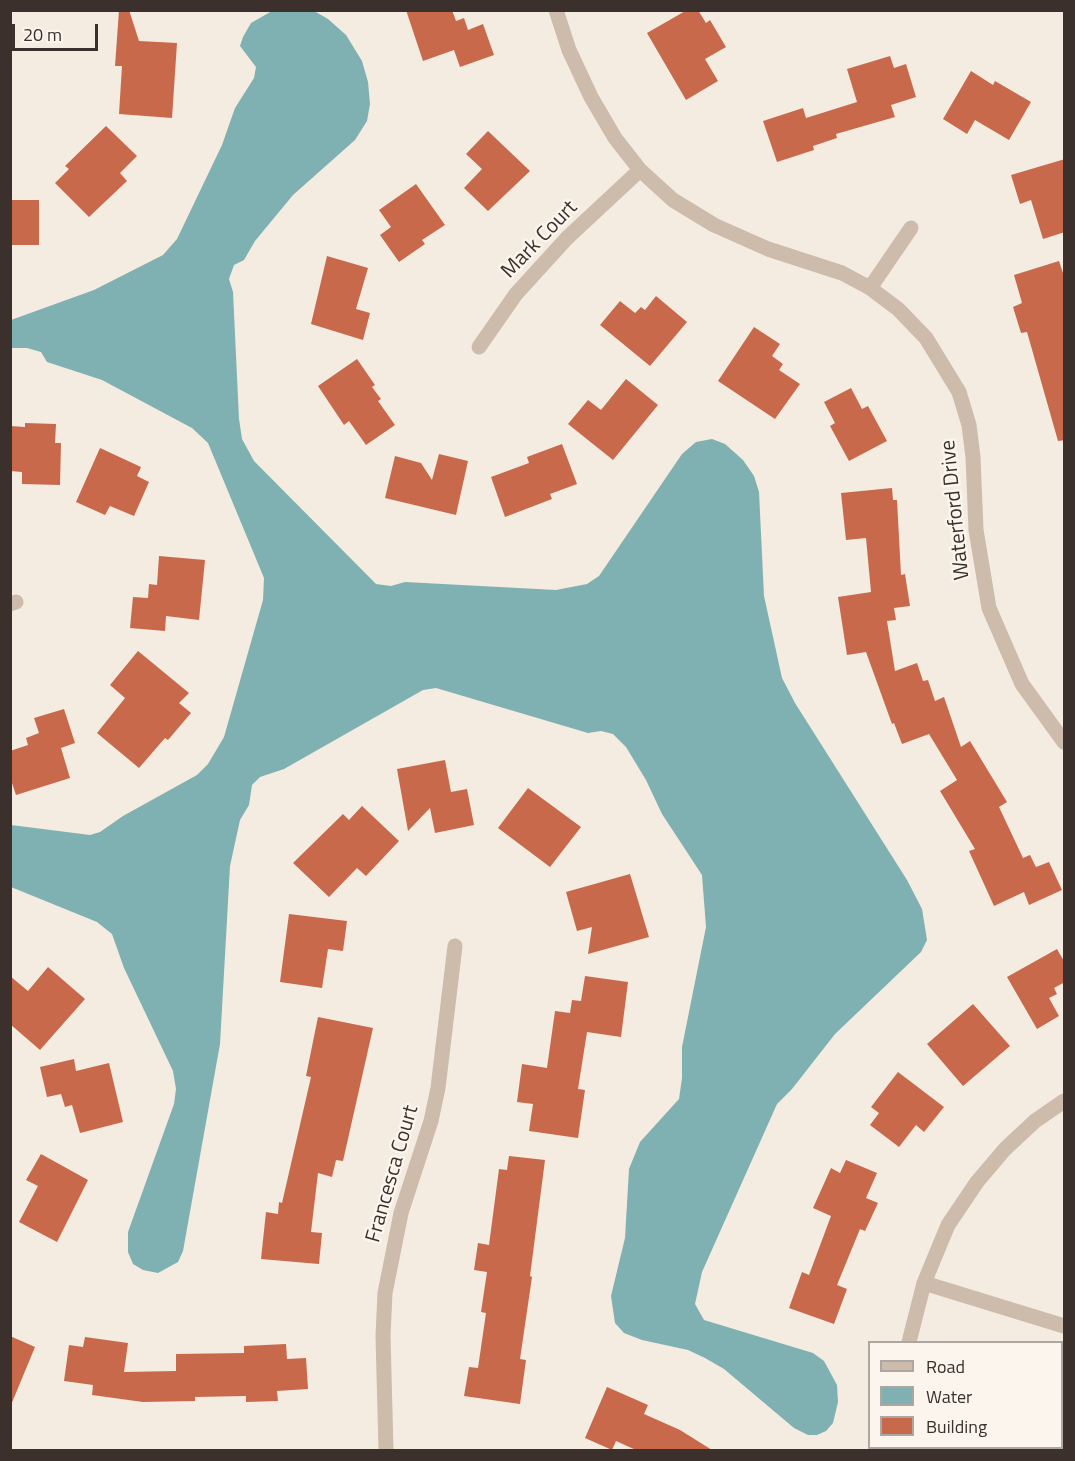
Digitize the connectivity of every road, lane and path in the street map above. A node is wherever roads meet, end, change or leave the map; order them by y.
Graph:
1 (556, 10) edge
2 (640, 170) junction
3 (911, 228) dead end
4 (870, 288) junction
5 (479, 347) dead end
6 (1065, 742) edge
7 (455, 946) dead end
8 (1065, 1101) edge
9 (924, 1283) junction
10 (1065, 1326) edge
11 (909, 1341) edge
12 (386, 1450) edge

1 - 2 street, Waterford Drive
2 - 4 street, Waterford Drive
2 - 5 street, Mark Court
3 - 4 street
4 - 6 street, Waterford Drive
7 - 12 street, Francesca Court
8 - 9 street
9 - 10 street
9 - 11 street

